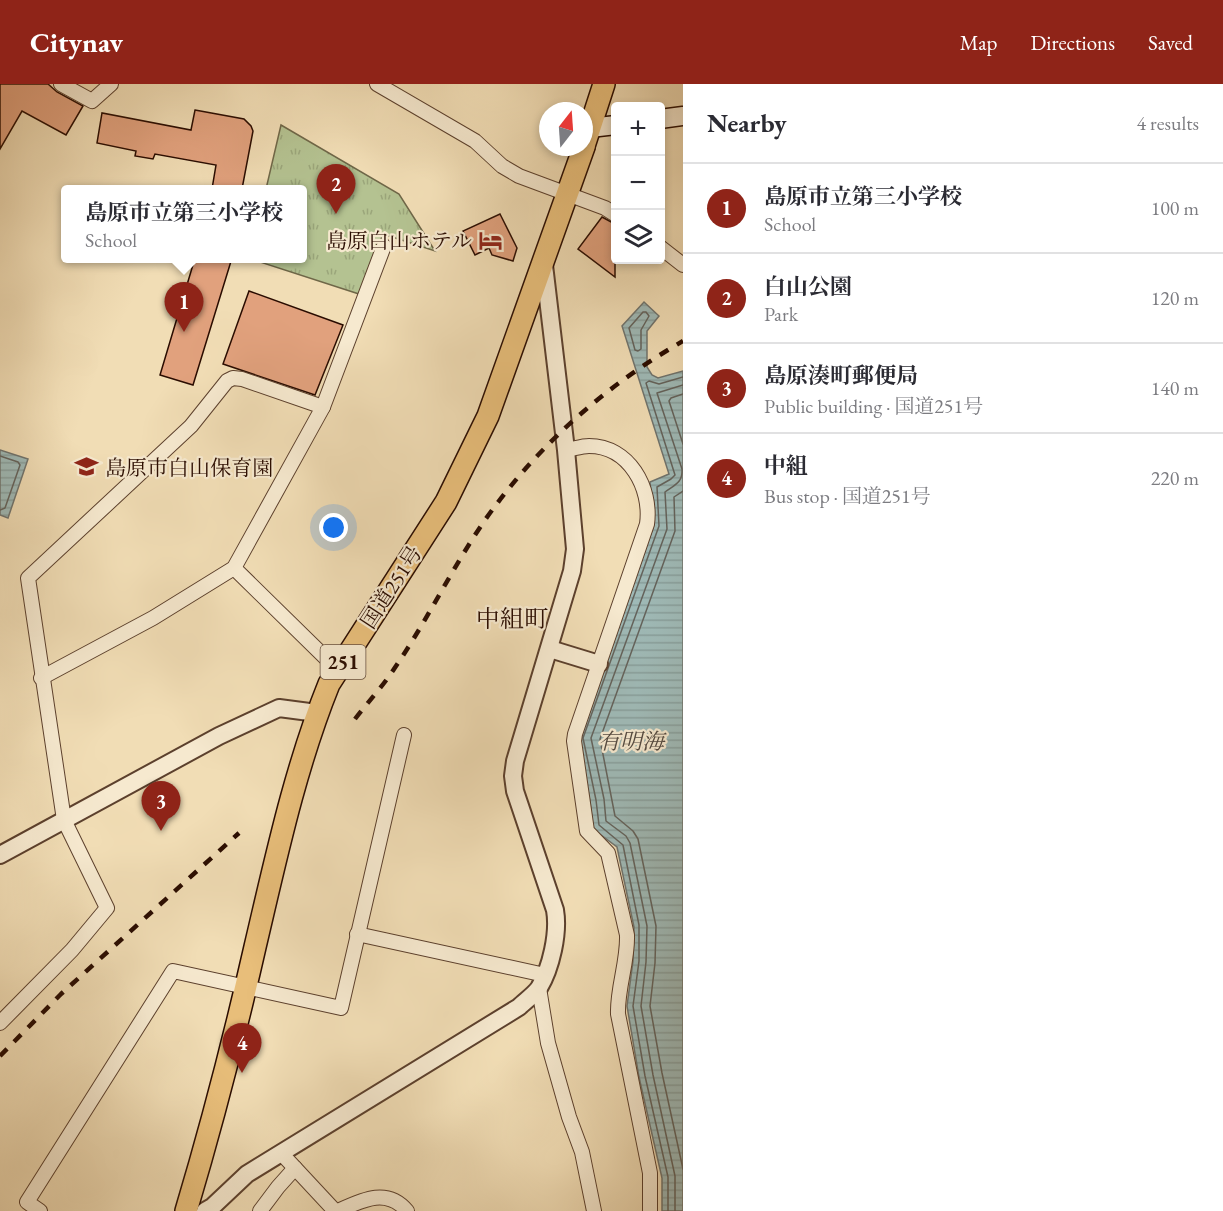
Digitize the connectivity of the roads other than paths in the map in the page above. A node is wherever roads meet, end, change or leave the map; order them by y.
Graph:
1 (61, 84) edge
2 (111, 84) edge
3 (377, 84) edge
4 (604, 84) edge
5 (683, 116) edge
6 (593, 118) edge
7 (665, 118) edge
8 (611, 126) edge
9 (593, 136) edge
10 (580, 156) edge
11 (567, 193) junction
12 (611, 212) edge
13 (384, 246) dead end
14 (665, 251) edge
15 (543, 261) junction
16 (683, 265) edge
17 (323, 407) junction
18 (566, 450) junction
19 (234, 568) junction
20 (550, 649) junction
21 (599, 664) junction
22 (338, 670) junction
23 (42, 678) junction
24 (317, 713) junction
25 (404, 735) dead end
26 (64, 820) junction
27 (0, 855) edge
28 (357, 934) junction
29 (542, 982) junction
30 (246, 988) junction
31 (0, 1023) edge
32 (281, 1153) junction
33 (295, 1168) junction
34 (24, 1207) edge
35 (40, 1211) edge
36 (186, 1211) edge
37 (205, 1211) edge
38 (260, 1211) edge
39 (336, 1211) edge
40 (407, 1211) edge
41 (594, 1211) edge
42 (650, 1211) edge

1 - 2 street
3 - 11 street
4 - 6 highway, 国道251号 / 251
5 - 7 main road
8 - 9 main road
10 - 11 highway, 国道251号 / 251
11 - 12 street
11 - 15 highway, 国道251号 / 251
13 - 17 street
14 - 16 street
15 - 18 street
15 - 22 highway, 国道251号 / 251
17 - 19 street
17 - 23 street
18 - 20 street
18 - 21 street
19 - 22 street
19 - 23 street
20 - 21 street
20 - 29 street
21 - 42 street
22 - 24 highway, 国道251号 / 251
23 - 26 street
24 - 26 street
24 - 30 highway, 国道251号 / 251
25 - 28 street
26 - 27 street
26 - 31 street
28 - 29 street
28 - 30 street
29 - 32 street
29 - 41 street
30 - 34 street
30 - 36 highway, 国道251号 / 251
32 - 33 street
32 - 37 street
33 - 38 street
33 - 39 street
34 - 35 street
39 - 40 street

